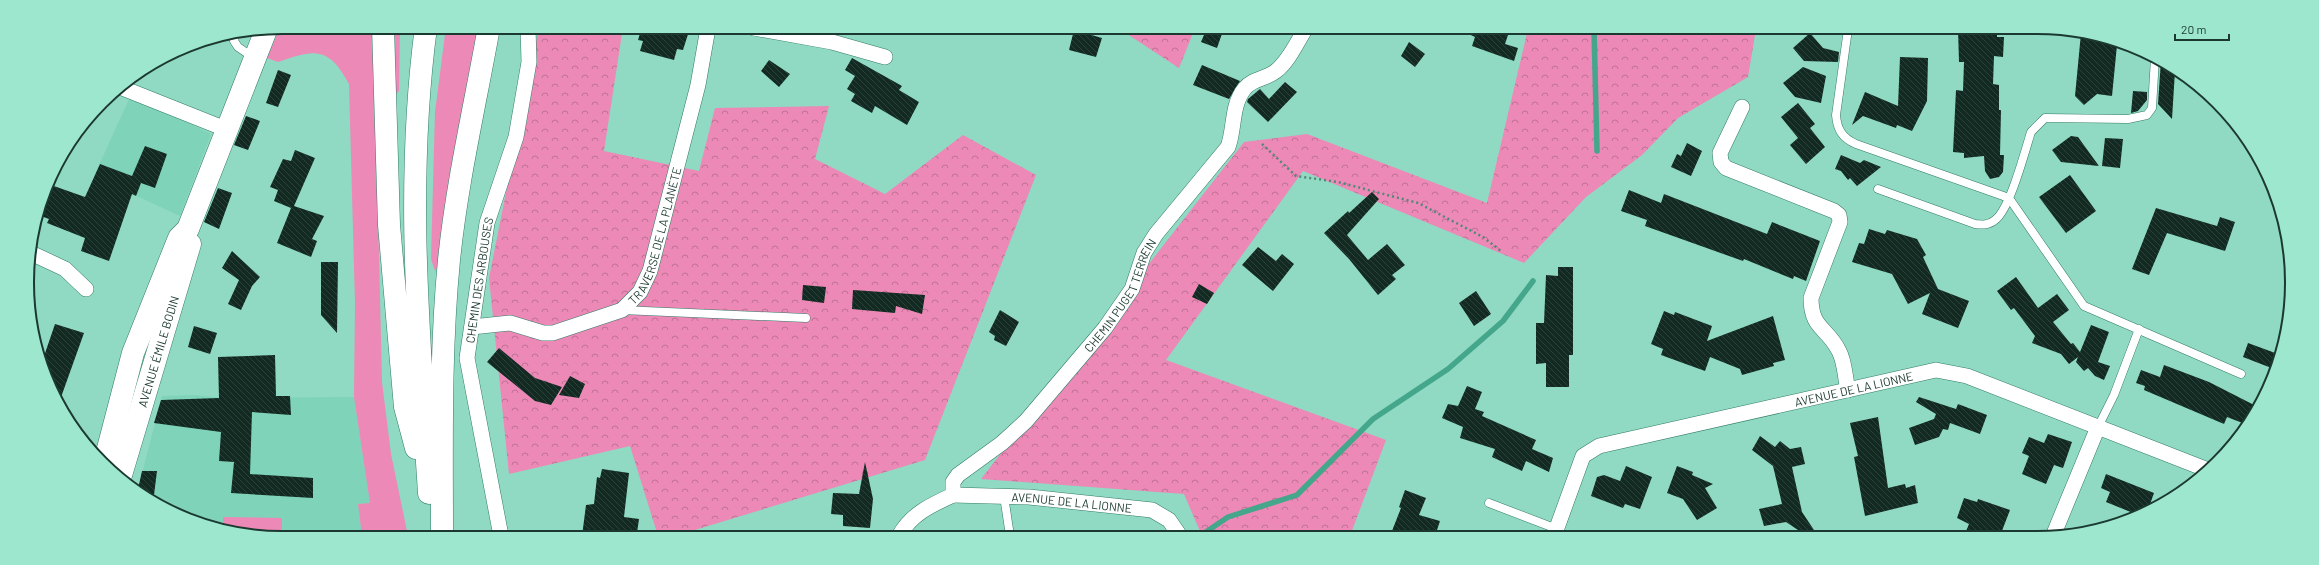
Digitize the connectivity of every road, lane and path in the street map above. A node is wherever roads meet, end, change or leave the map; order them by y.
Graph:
1 (383, 34) edge
2 (425, 34) edge
3 (488, 34) edge
4 (528, 34) edge
5 (707, 34) edge
6 (787, 34) edge
7 (1302, 34) edge
8 (1847, 34) edge
9 (264, 35) edge
10 (234, 39) edge
11 (885, 57) dead end
12 (255, 59) junction
13 (2155, 64) edge
14 (126, 89) edge
15 (1742, 107) dead end
16 (228, 130) junction
17 (1262, 144) dead end
18 (1878, 189) dead end
19 (2009, 198) junction
20 (188, 229) junction
21 (1501, 251) dead end
22 (36, 255) edge
23 (86, 289) dead end
24 (622, 310) junction
25 (806, 318) dead end
26 (472, 327) junction
27 (2139, 329) junction
28 (2242, 374) dead end
29 (1848, 390) junction
30 (2098, 427) junction
31 (106, 457) edge
32 (2200, 469) edge
33 (122, 472) edge
34 (429, 494) junction
35 (953, 495) junction
36 (1004, 496) junction
37 (1489, 503) dead end
38 (2056, 530) edge
39 (435, 531) edge
40 (442, 531) edge
41 (500, 531) edge
42 (902, 531) edge
43 (1009, 531) edge
44 (1177, 531) edge
45 (1553, 531) edge
46 (1555, 531) edge

1 - 34 main road
2 - 34 main road
3 - 40 main road
4 - 26 street, CHEMIN DES ARBOUSES
5 - 24 street, TRAVERSE DE LA PLANÈTE
6 - 11 street
7 - 35 street, CHEMIN PUGET TERREIN
8 - 19 lane
9 - 12 main road, AVENUE ÉMILE BODIN
10 - 12 lane
12 - 16 main road, AVENUE ÉMILE BODIN
13 - 19 lane
14 - 16 street
15 - 29 street
16 - 20 main road, AVENUE ÉMILE BODIN
17 - 21 path
18 - 19 lane
19 - 27 lane
20 - 31 main road, AVENUE ÉMILE BODIN
20 - 33 main road, AVENUE ÉMILE BODIN
22 - 23 street
24 - 25 lane
24 - 26 street, TRAVERSE DE LA PLANÈTE
26 - 41 street, CHEMIN DES ARBOUSES
27 - 28 lane
27 - 30 lane
29 - 30 street, AVENUE DE LA LIONNE
29 - 46 street, AVENUE DE LA LIONNE
30 - 32 street, AVENUE DE LA LIONNE
30 - 38 street
34 - 39 main road
35 - 36 street, AVENUE DE LA LIONNE
35 - 42 street
36 - 43 lane
36 - 44 street, AVENUE DE LA LIONNE
37 - 45 lane

